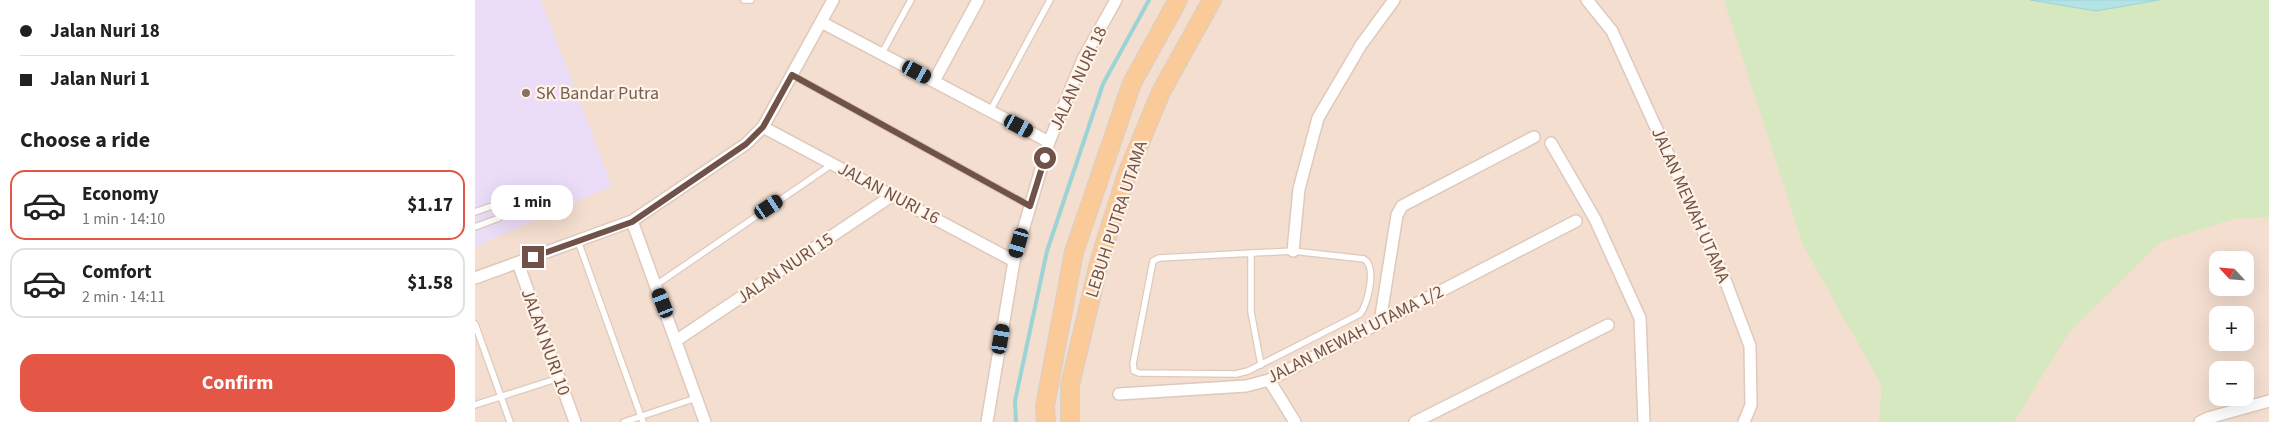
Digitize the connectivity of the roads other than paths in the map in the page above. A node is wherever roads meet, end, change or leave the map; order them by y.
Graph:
1 (744, 0) edge
2 (751, 0) edge
3 (833, 0) edge
4 (911, 0) edge
5 (979, 0) edge
6 (1050, 0) edge
7 (1116, 0) edge
8 (1178, 0) edge
9 (1212, 0) edge
10 (1394, 0) edge
11 (1587, 0) edge
12 (821, 22) junction
13 (882, 53) junction
14 (792, 75) junction
15 (934, 81) junction
16 (990, 111) junction
17 (763, 127) junction
18 (1534, 137) dead end
19 (1049, 142) junction
20 (1551, 143) dead end
21 (834, 163) junction
22 (893, 195) junction
23 (1030, 206) junction
24 (475, 212) edge
25 (1576, 221) dead end
26 (632, 222) junction
27 (475, 227) edge
28 (578, 241) junction
29 (1293, 251) junction
30 (1251, 253) junction
31 (1014, 261) junction
32 (518, 263) junction
33 (475, 278) edge
34 (656, 284) junction
35 (1380, 322) junction
36 (475, 324) edge
37 (1608, 325) dead end
38 (677, 340) junction
39 (1261, 364) junction
40 (559, 378) junction
41 (1269, 380) junction
42 (1119, 394) dead end
43 (501, 397) junction
44 (696, 398) junction
45 (2269, 401) edge
46 (475, 406) edge
47 (642, 419) edge
48 (510, 422) edge
49 (575, 422) edge
50 (624, 422) edge
51 (705, 422) edge
52 (987, 422) edge
53 (1046, 422) edge
54 (1070, 422) edge
55 (1295, 422) edge
56 (1415, 422) edge
57 (1644, 422) edge
58 (1744, 422) edge
59 (2200, 422) edge

1 - 2 lane
3 - 12 street
4 - 13 lane
5 - 15 street
6 - 16 lane
7 - 19 street, JALAN NURI 18
8 - 53 main road, LEBUH PUTRA UTAMA
9 - 54 main road, LEBUH PUTRA UTAMA
10 - 29 street
11 - 58 street, JALAN MEWAH UTAMA
12 - 13 street
12 - 14 street
13 - 15 street
14 - 17 street
14 - 23 lane
15 - 16 street
16 - 19 street
17 - 21 street, JALAN NURI 16
17 - 26 street
18 - 35 street
19 - 23 street, JALAN NURI 18
20 - 57 street
21 - 22 street, JALAN NURI 16
21 - 34 lane
22 - 31 street, JALAN NURI 16
22 - 38 street, JALAN NURI 15
23 - 31 street, JALAN NURI 18
24 - 27 lane
25 - 35 street, JALAN MEWAH UTAMA 1/2
26 - 28 street
26 - 34 street
28 - 32 street
28 - 47 lane
29 - 30 lane
29 - 39 lane
30 - 39 lane
30 - 39 lane
31 - 52 street, JALAN NURI 18
32 - 33 street
32 - 40 street, JALAN NURI 10
34 - 38 street
35 - 41 street, JALAN MEWAH UTAMA 1/2
36 - 43 lane
37 - 56 street
38 - 44 street
40 - 43 lane
40 - 49 street, JALAN NURI 10
41 - 42 street, JALAN MEWAH UTAMA 1/2
41 - 55 street
43 - 46 lane
43 - 48 lane
44 - 47 lane
44 - 51 street
45 - 59 street
47 - 50 lane

